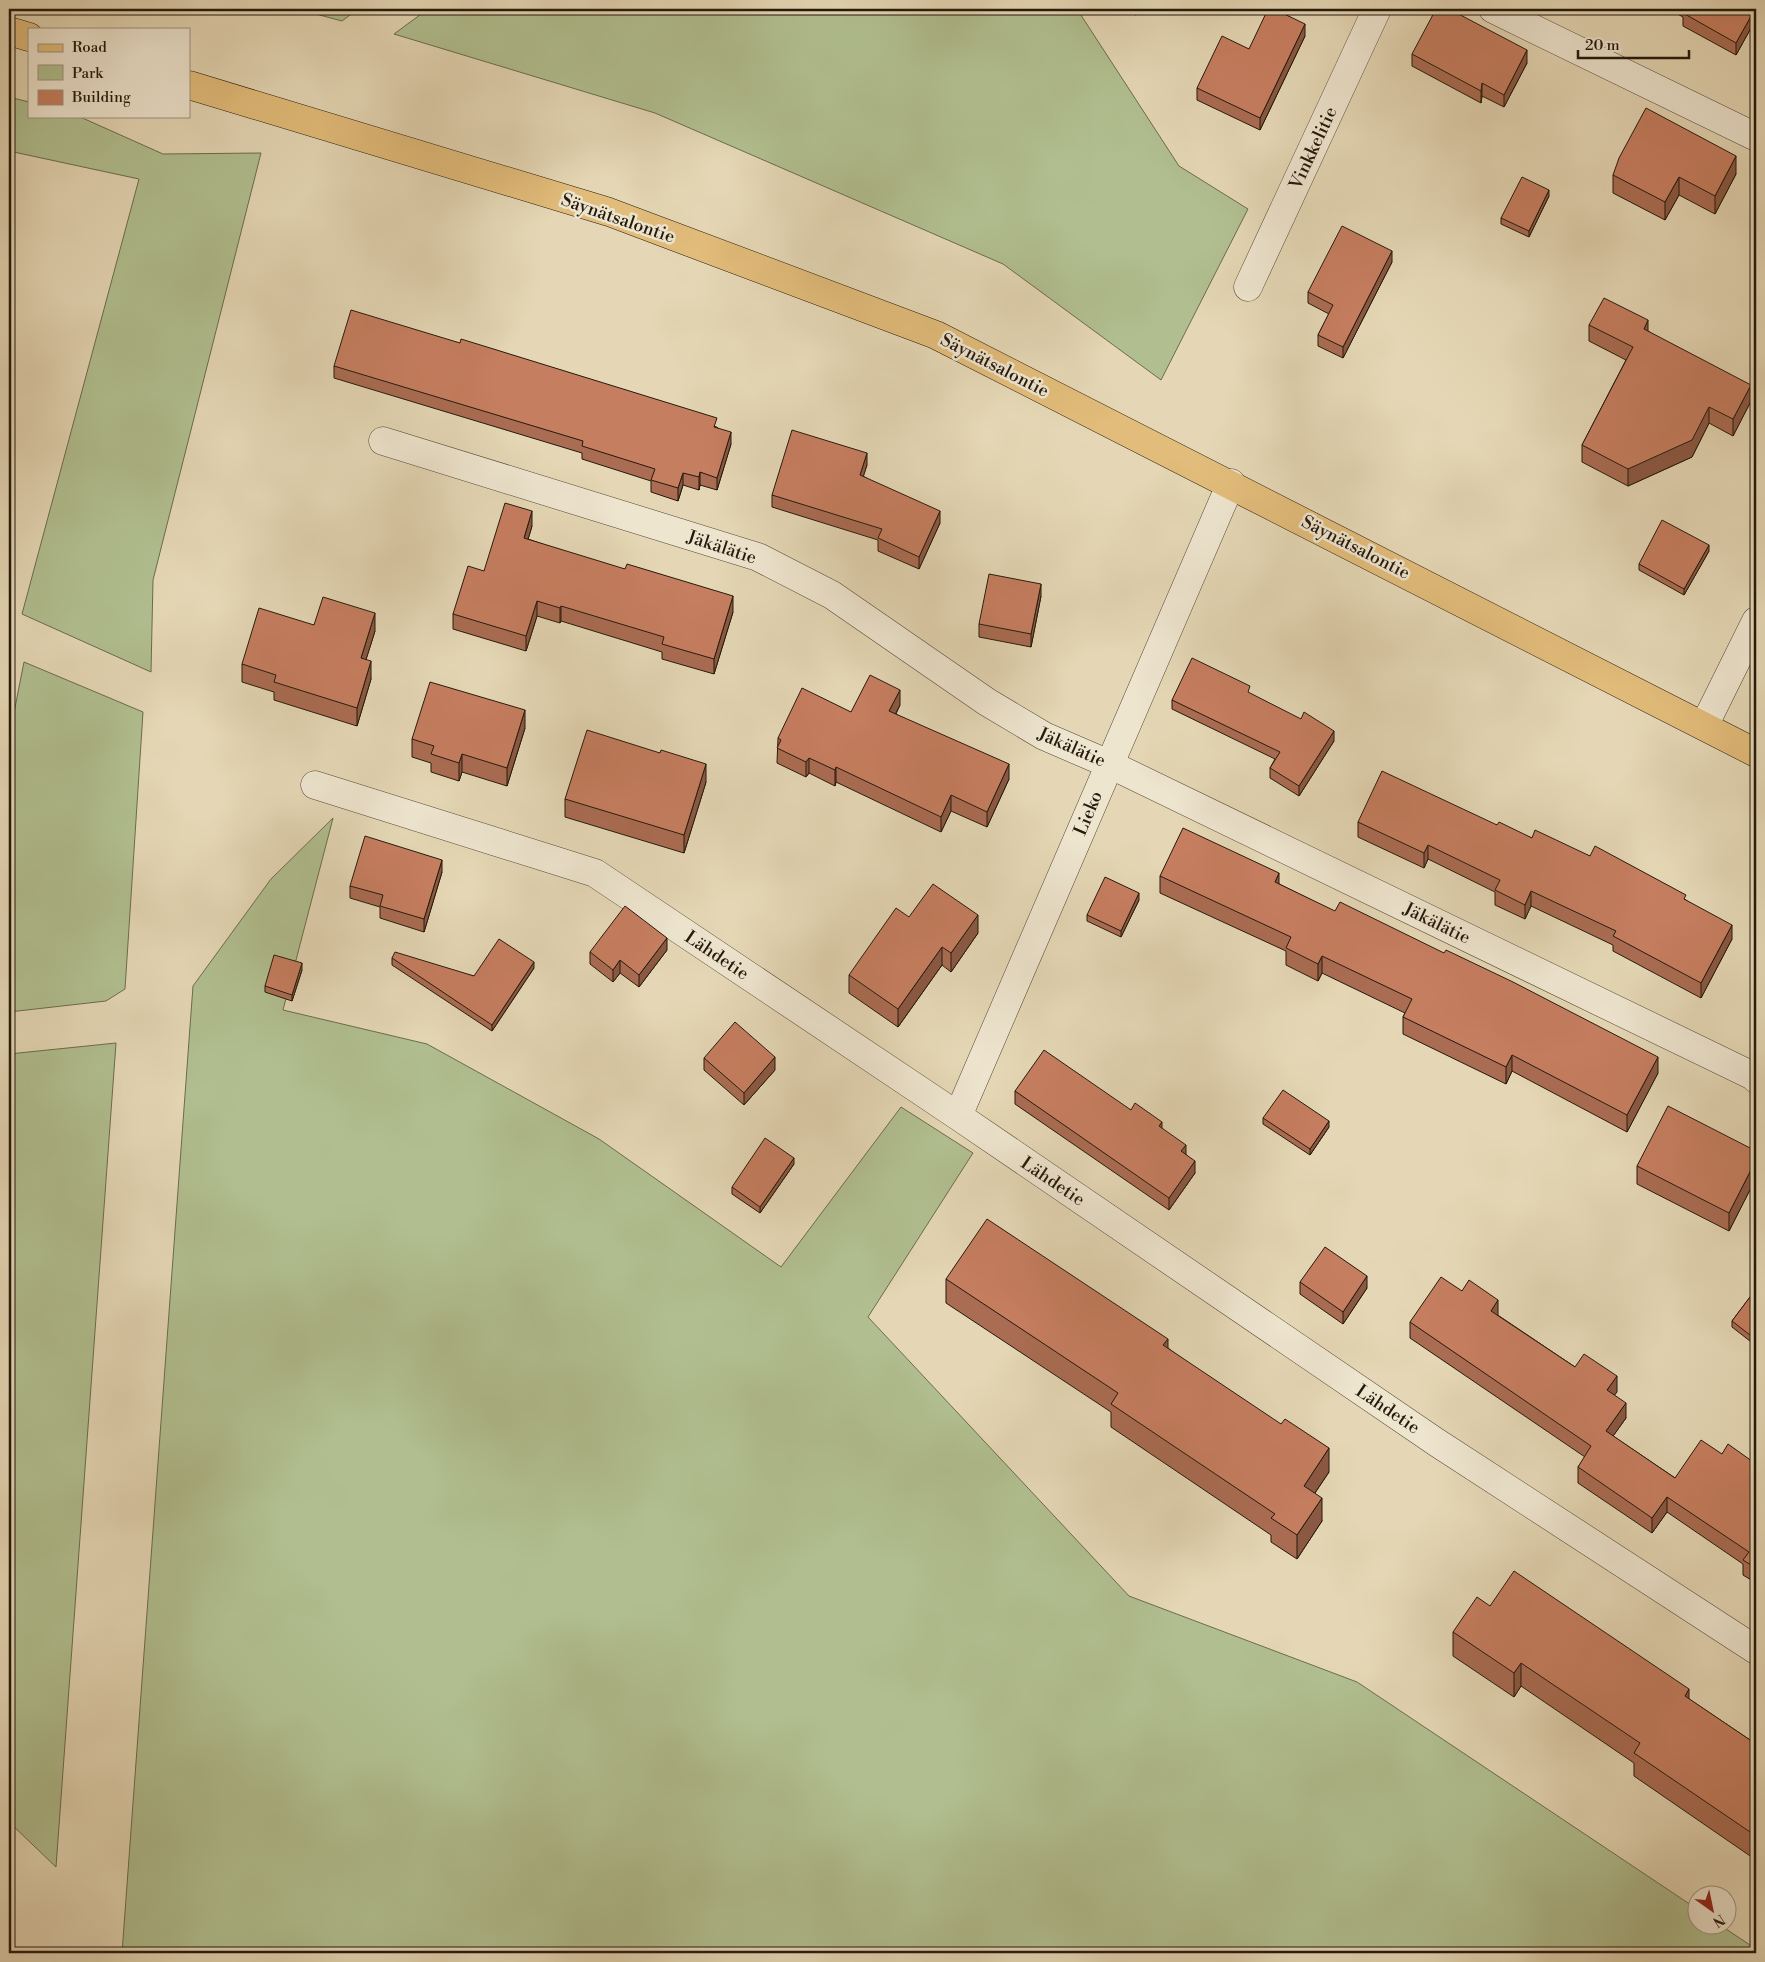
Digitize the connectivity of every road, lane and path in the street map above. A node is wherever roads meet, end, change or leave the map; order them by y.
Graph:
1 (1377, 9) edge
2 (1493, 9) edge
3 (9, 31) edge
4 (28, 37) edge
5 (190, 86) edge
6 (1756, 137) edge
7 (1248, 287) dead end
8 (382, 442) dead end
9 (1231, 483) junction
10 (1756, 621) edge
11 (1704, 726) junction
12 (1756, 753) edge
13 (1109, 764) junction
14 (315, 785) dead end
15 (1756, 1080) edge
16 (958, 1116) junction
17 (1756, 1650) edge

1 - 7 street, Vinkkelitie
2 - 6 street
3 - 4 main road
5 - 9 main road, Säynätsalontie
8 - 13 street, Jäkälätie
9 - 11 main road, Säynätsalontie
9 - 13 street, Lieko
10 - 11 street
11 - 12 main road, Säynätsalontie
13 - 15 street, Jäkälätie
13 - 16 street, Lieko
14 - 16 street, Lähdetie
16 - 17 street, Lähdetie

